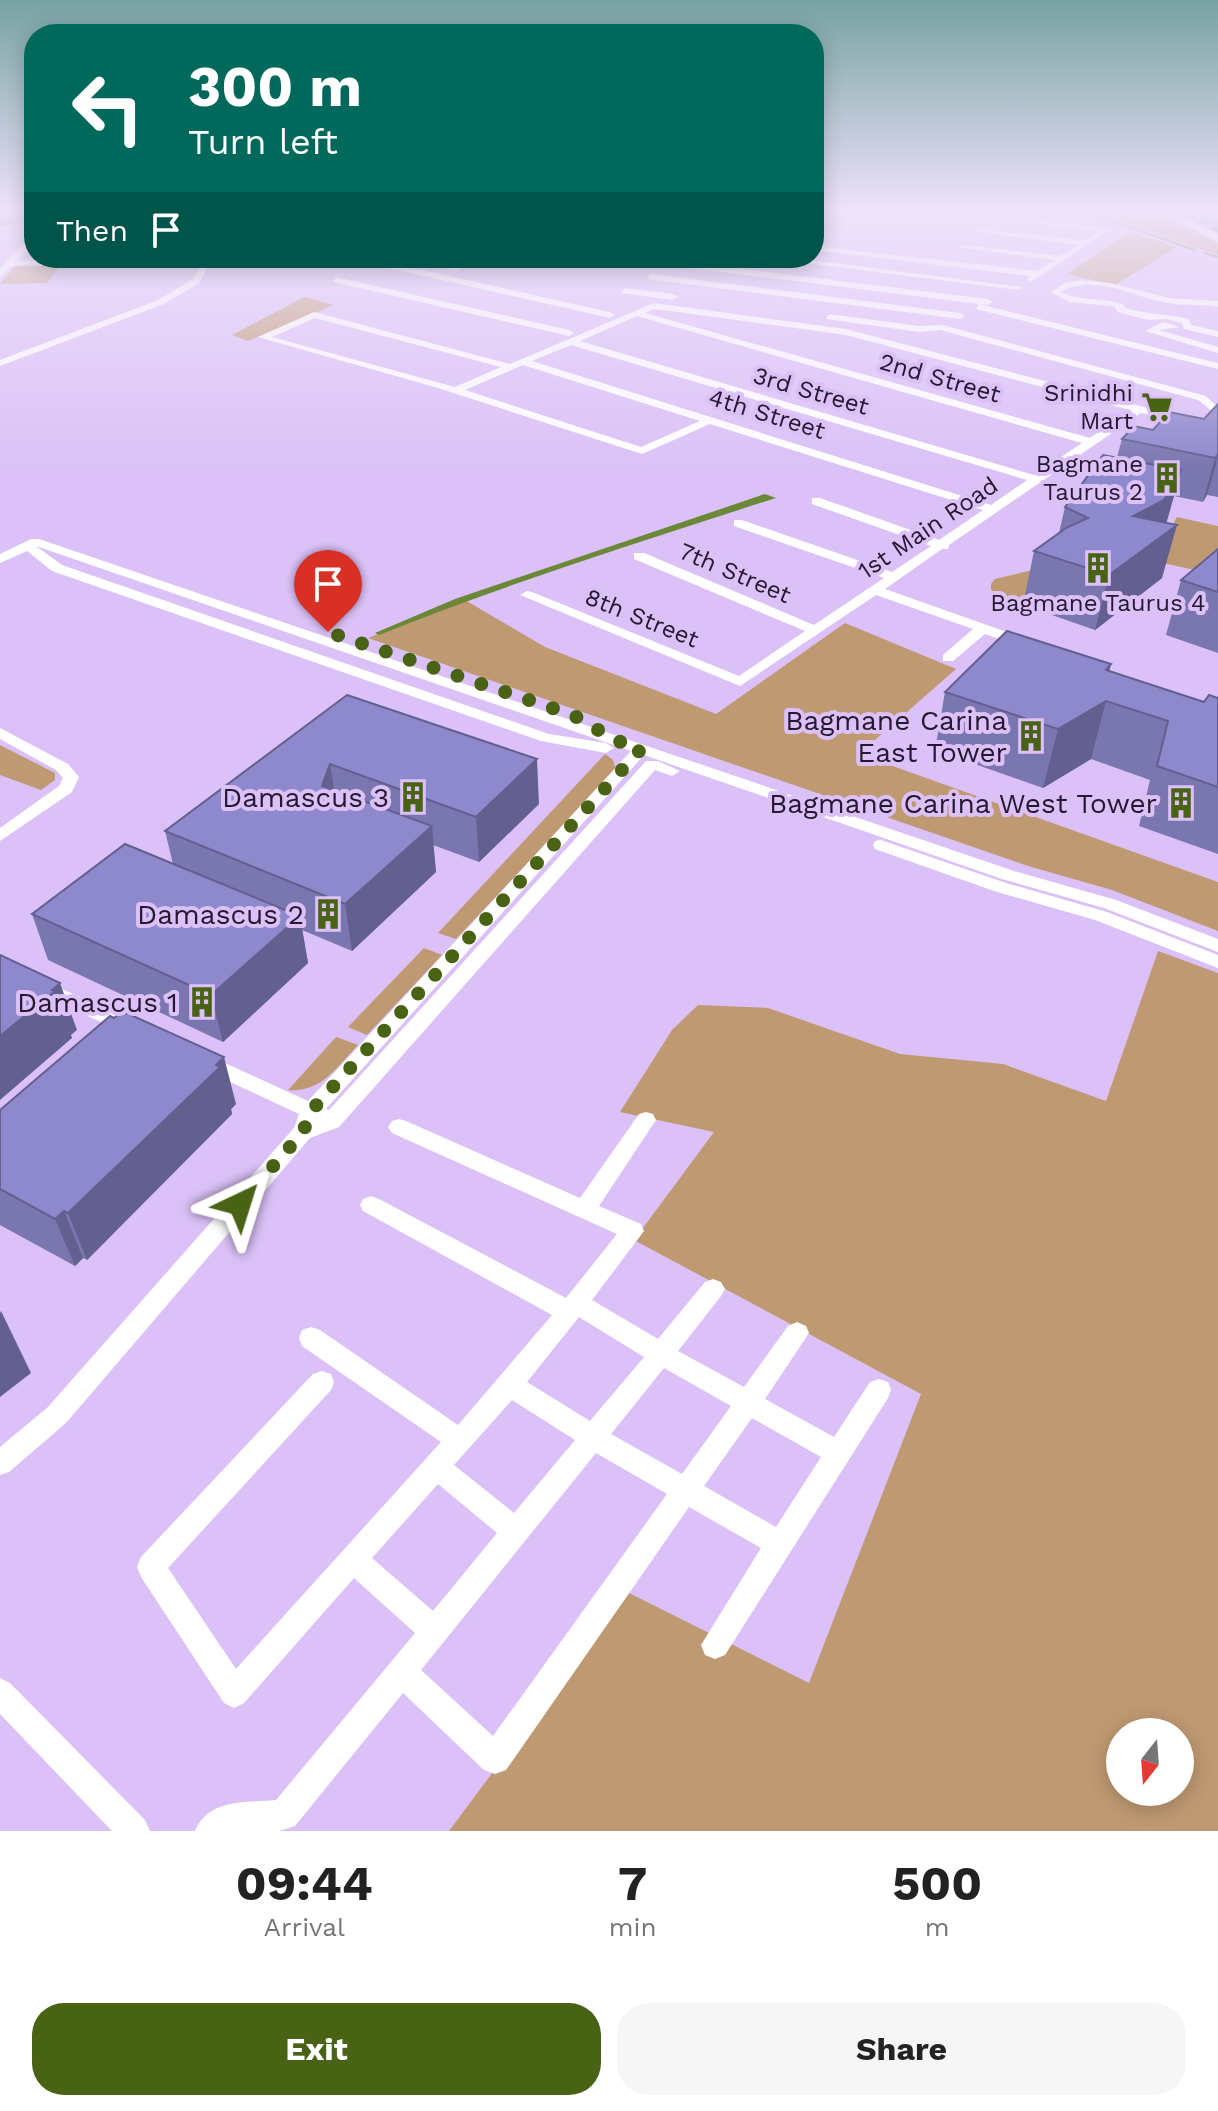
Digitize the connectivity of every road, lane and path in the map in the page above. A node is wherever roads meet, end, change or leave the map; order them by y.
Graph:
1 (169, 297) edge
2 (413, 297) edge
3 (464, 297) edge
4 (533, 297) edge
5 (675, 297) edge
6 (813, 297) edge
7 (936, 297) edge
8 (997, 297) edge
9 (1069, 297) edge
10 (1159, 297) edge
11 (825, 299) junction
12 (984, 304) junction
13 (1218, 304) edge
14 (447, 305) junction
15 (758, 308) dead end
16 (429, 313) dead end
17 (639, 314) junction
18 (610, 315) dead end
19 (960, 316) junction
20 (940, 327) junction
21 (1202, 332) junction
22 (1218, 336) edge
23 (571, 338) junction
24 (1218, 350) edge
25 (493, 362) junction
26 (524, 362) junction
27 (0, 363) edge
28 (1218, 366) edge
29 (511, 367) junction
30 (442, 386) junction
31 (456, 390) junction
32 (1218, 393) edge
33 (1205, 402) junction
34 (1139, 409) junction
35 (1218, 413) edge
36 (710, 420) junction
37 (1218, 425) edge
38 (1092, 442) junction
39 (1038, 480) junction
40 (816, 501) dead end
41 (995, 510) junction
42 (738, 523) dead end
43 (944, 546) junction
44 (34, 547) junction
45 (639, 556) dead end
46 (0, 559) edge
47 (0, 567) edge
48 (895, 577) junction
49 (876, 590) junction
50 (527, 595) dead end
51 (983, 628) junction
52 (815, 630) junction
53 (1042, 649) edge
54 (948, 658) dead end
55 (740, 682) joint
56 (0, 733) edge
57 (610, 744) junction
58 (646, 756) junction
59 (0, 836) edge
60 (1218, 946) edge
61 (1218, 962) edge
62 (0, 968) edge
63 (152, 1038) edge
64 (192, 1056) edge
65 (646, 1120) dead end
66 (315, 1121) junction
67 (399, 1127) dead end
68 (371, 1205) dead end
69 (584, 1210) junction
70 (713, 1289) dead end
71 (572, 1308) junction
72 (797, 1333) dead end
73 (311, 1338) dead end
74 (661, 1354) junction
75 (322, 1382) dead end
76 (510, 1385) junction
77 (879, 1390) dead end
78 (746, 1405) junction
79 (594, 1438) junction
80 (459, 1440) junction
81 (838, 1453) junction
82 (0, 1463) edge
83 (435, 1466) junction
84 (686, 1490) junction
85 (517, 1532) junction
86 (778, 1543) junction
87 (353, 1559) junction
88 (435, 1632) junction
89 (715, 1645) dead end
90 (402, 1672) junction
91 (0, 1693) edge
92 (290, 1823) edge
93 (134, 1831) edge
94 (211, 1831) edge

1 - 27 street
2 - 14 street, 3rd Street
3 - 14 street
4 - 18 street
5 - 15 street
6 - 11 street
7 - 12 street
8 - 12 street
9 - 21 street
10 - 13 street
11 - 19 street
11 - 20 street
12 - 19 street
12 - 28 street
14 - 16 street
14 - 23 street, 3rd Street
17 - 23 street
17 - 34 street
17 - 38 street, 2nd Street
19 - 20 street
20 - 33 street
21 - 22 street
21 - 24 street
23 - 26 street
23 - 39 street, 3rd Street
25 - 29 street
25 - 30 street
25 - 30 street
26 - 29 street
26 - 36 street, 4th Street
29 - 31 street
30 - 31 street
31 - 36 street
32 - 33 street
33 - 35 street
34 - 37 street
34 - 38 street, 1st Main Road
36 - 41 street, 4th Street
38 - 39 street, 1st Main Road
39 - 41 street, 1st Main Road
40 - 43 street
41 - 43 street, 1st Main Road
42 - 48 street
43 - 48 street, 1st Main Road
44 - 46 street
44 - 47 street
44 - 57 street
44 - 57 street
44 - 57 street
45 - 52 street, 7th Street
48 - 49 street, 1st Main Road
49 - 51 street
49 - 52 street, 1st Main Road
50 - 55 street, 8th Street
51 - 53 street
51 - 54 street
52 - 55 street, 1st Main Road
56 - 59 street
57 - 58 street
58 - 60 street
58 - 61 street
58 - 66 street
62 - 63 street
64 - 66 street
65 - 69 street
66 - 82 street
67 - 69 street
68 - 71 street
69 - 71 street
70 - 74 street
71 - 74 street
71 - 76 street
72 - 78 street
73 - 80 street
74 - 78 street
74 - 79 street
75 - 87 street
76 - 79 street
76 - 80 street
77 - 81 street
78 - 81 street
78 - 84 street
79 - 84 street
79 - 85 street
80 - 83 street
81 - 86 street
83 - 85 street
83 - 87 street
84 - 86 street
84 - 90 street
85 - 88 street
86 - 89 street
87 - 88 street
88 - 90 street
90 - 92 street
91 - 93 street
92 - 94 street

